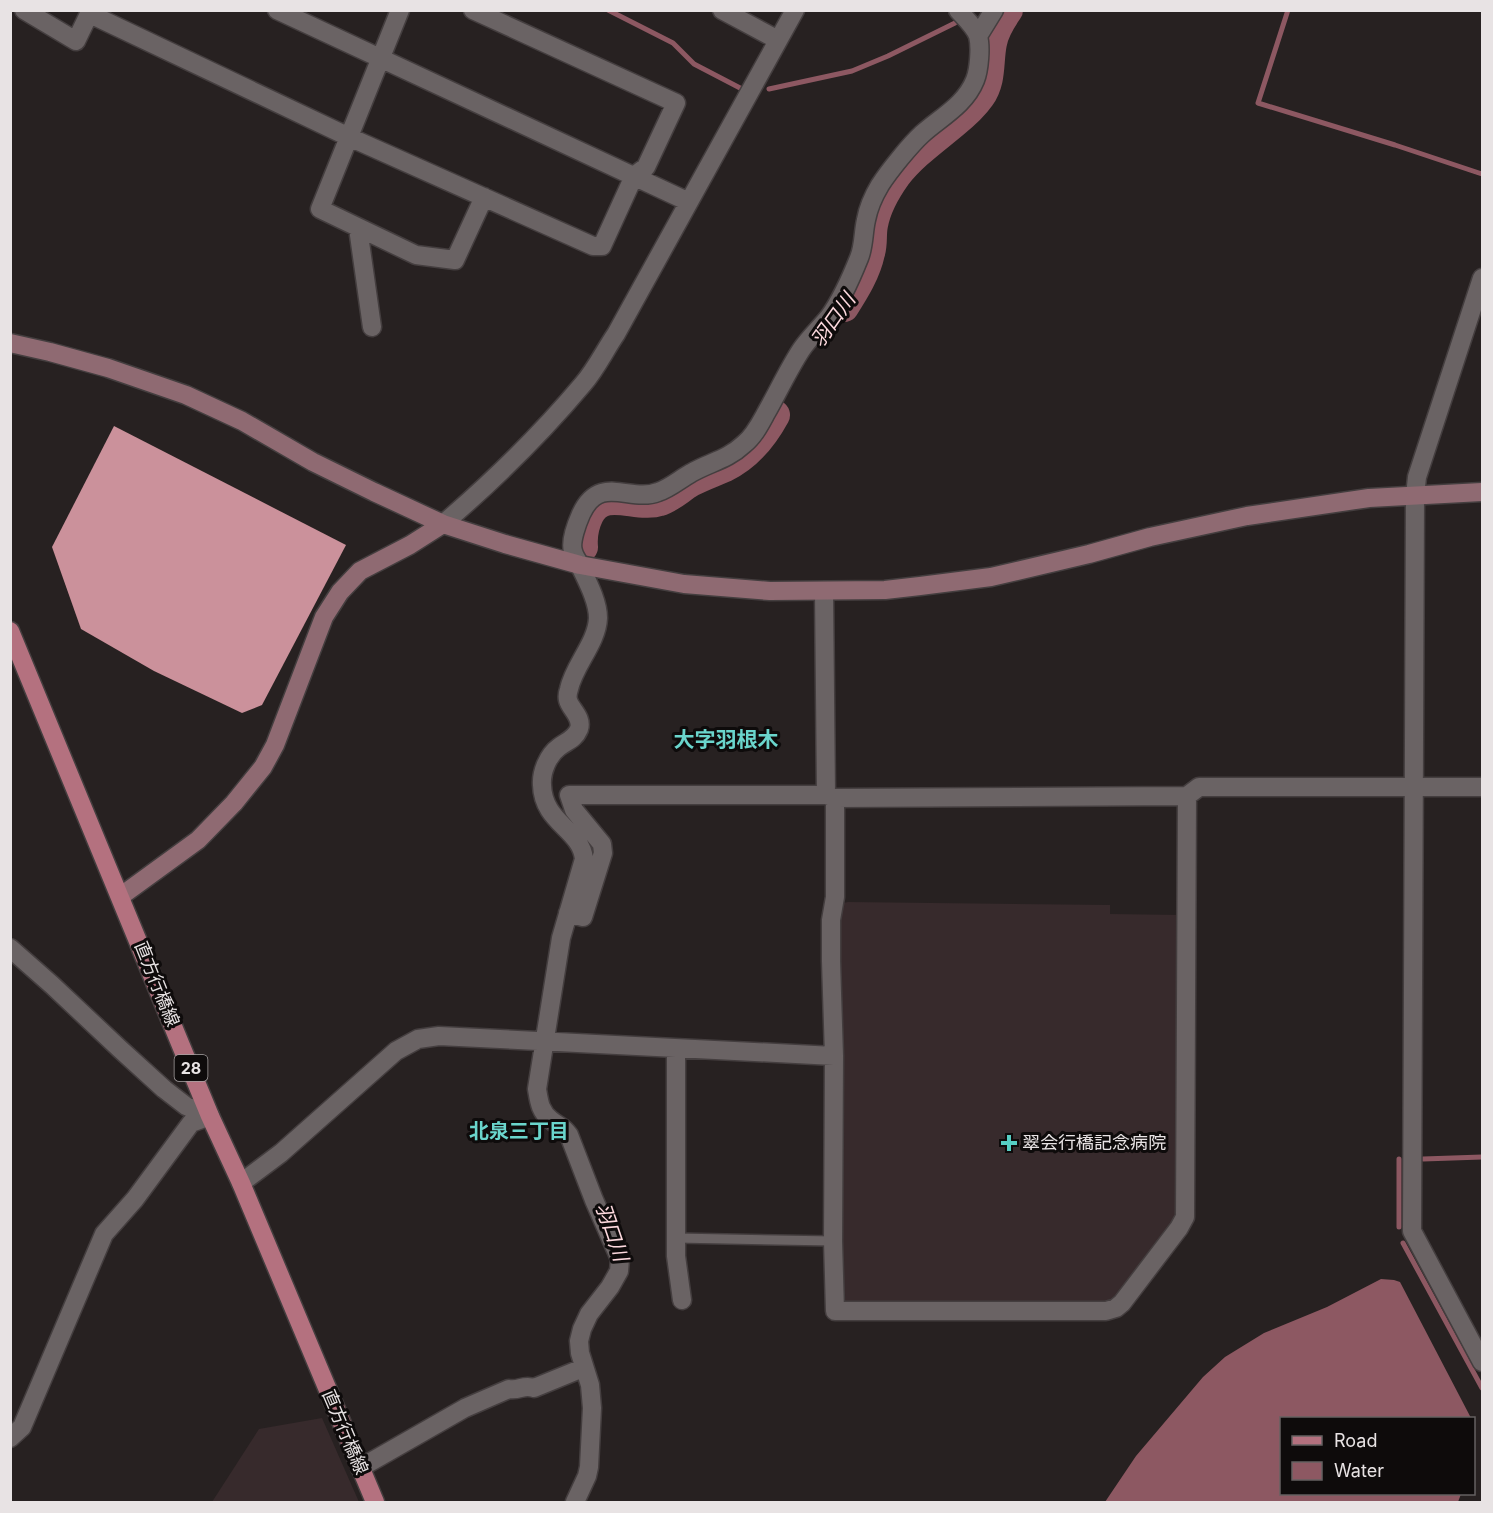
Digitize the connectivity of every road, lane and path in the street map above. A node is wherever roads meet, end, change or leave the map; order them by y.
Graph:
1 (24, 10) edge
2 (277, 10) edge
3 (400, 10) edge
4 (473, 10) edge
5 (722, 10) edge
6 (795, 10) edge
7 (958, 10) edge
8 (994, 10) edge
9 (91, 12) edge
10 (978, 36) junction
11 (778, 40) junction
12 (381, 59) junction
13 (349, 137) junction
14 (634, 176) junction
15 (484, 197) junction
16 (689, 201) junction
17 (358, 228) junction
18 (1482, 278) edge
19 (372, 327) dead end
20 (10, 343) edge
21 (1482, 492) edge
22 (1415, 496) junction
23 (444, 524) junction
24 (580, 565) junction
25 (824, 591) junction
26 (10, 631) edge
27 (1413, 786) junction
28 (1482, 787) edge
29 (1187, 795) junction
30 (831, 796) junction
31 (121, 896) junction
32 (568, 913) junction
33 (10, 948) edge
34 (544, 1041) junction
35 (676, 1049) junction
36 (834, 1056) junction
37 (210, 1116) junction
38 (241, 1183) junction
39 (676, 1238) junction
40 (833, 1242) junction
41 (682, 1300) dead end
42 (1482, 1362) edge
43 (578, 1370) dead end
44 (10, 1438) edge
45 (360, 1468) junction
46 (375, 1503) edge
47 (575, 1503) edge

1 - 9 street
2 - 12 street
3 - 12 street
4 - 14 street
5 - 11 street
6 - 11 street
7 - 10 street
8 - 10 street
9 - 13 street
10 - 24 street
11 - 16 street
12 - 13 street
12 - 14 street
13 - 15 street
13 - 17 street
14 - 15 street
14 - 16 street
15 - 17 street
16 - 23 street
17 - 19 street
18 - 22 street
20 - 23 street
21 - 22 street
22 - 25 street
22 - 27 street
23 - 24 street
23 - 31 street
24 - 25 street
24 - 32 street
25 - 30 street
26 - 31 main road, 直方行橋線 / 28
27 - 28 street
27 - 29 street
27 - 42 street
29 - 30 street
29 - 40 street
30 - 32 street
30 - 36 street
31 - 37 main road, 直方行橋線 / 28
32 - 34 street
33 - 37 street
34 - 35 street
34 - 38 street
34 - 47 street
35 - 36 street
35 - 39 street
36 - 40 street
37 - 38 main road, 直方行橋線 / 28
37 - 44 street
38 - 45 main road, 直方行橋線 / 28
39 - 40 lane
39 - 41 street
43 - 45 street
45 - 46 main road, 直方行橋線 / 28

